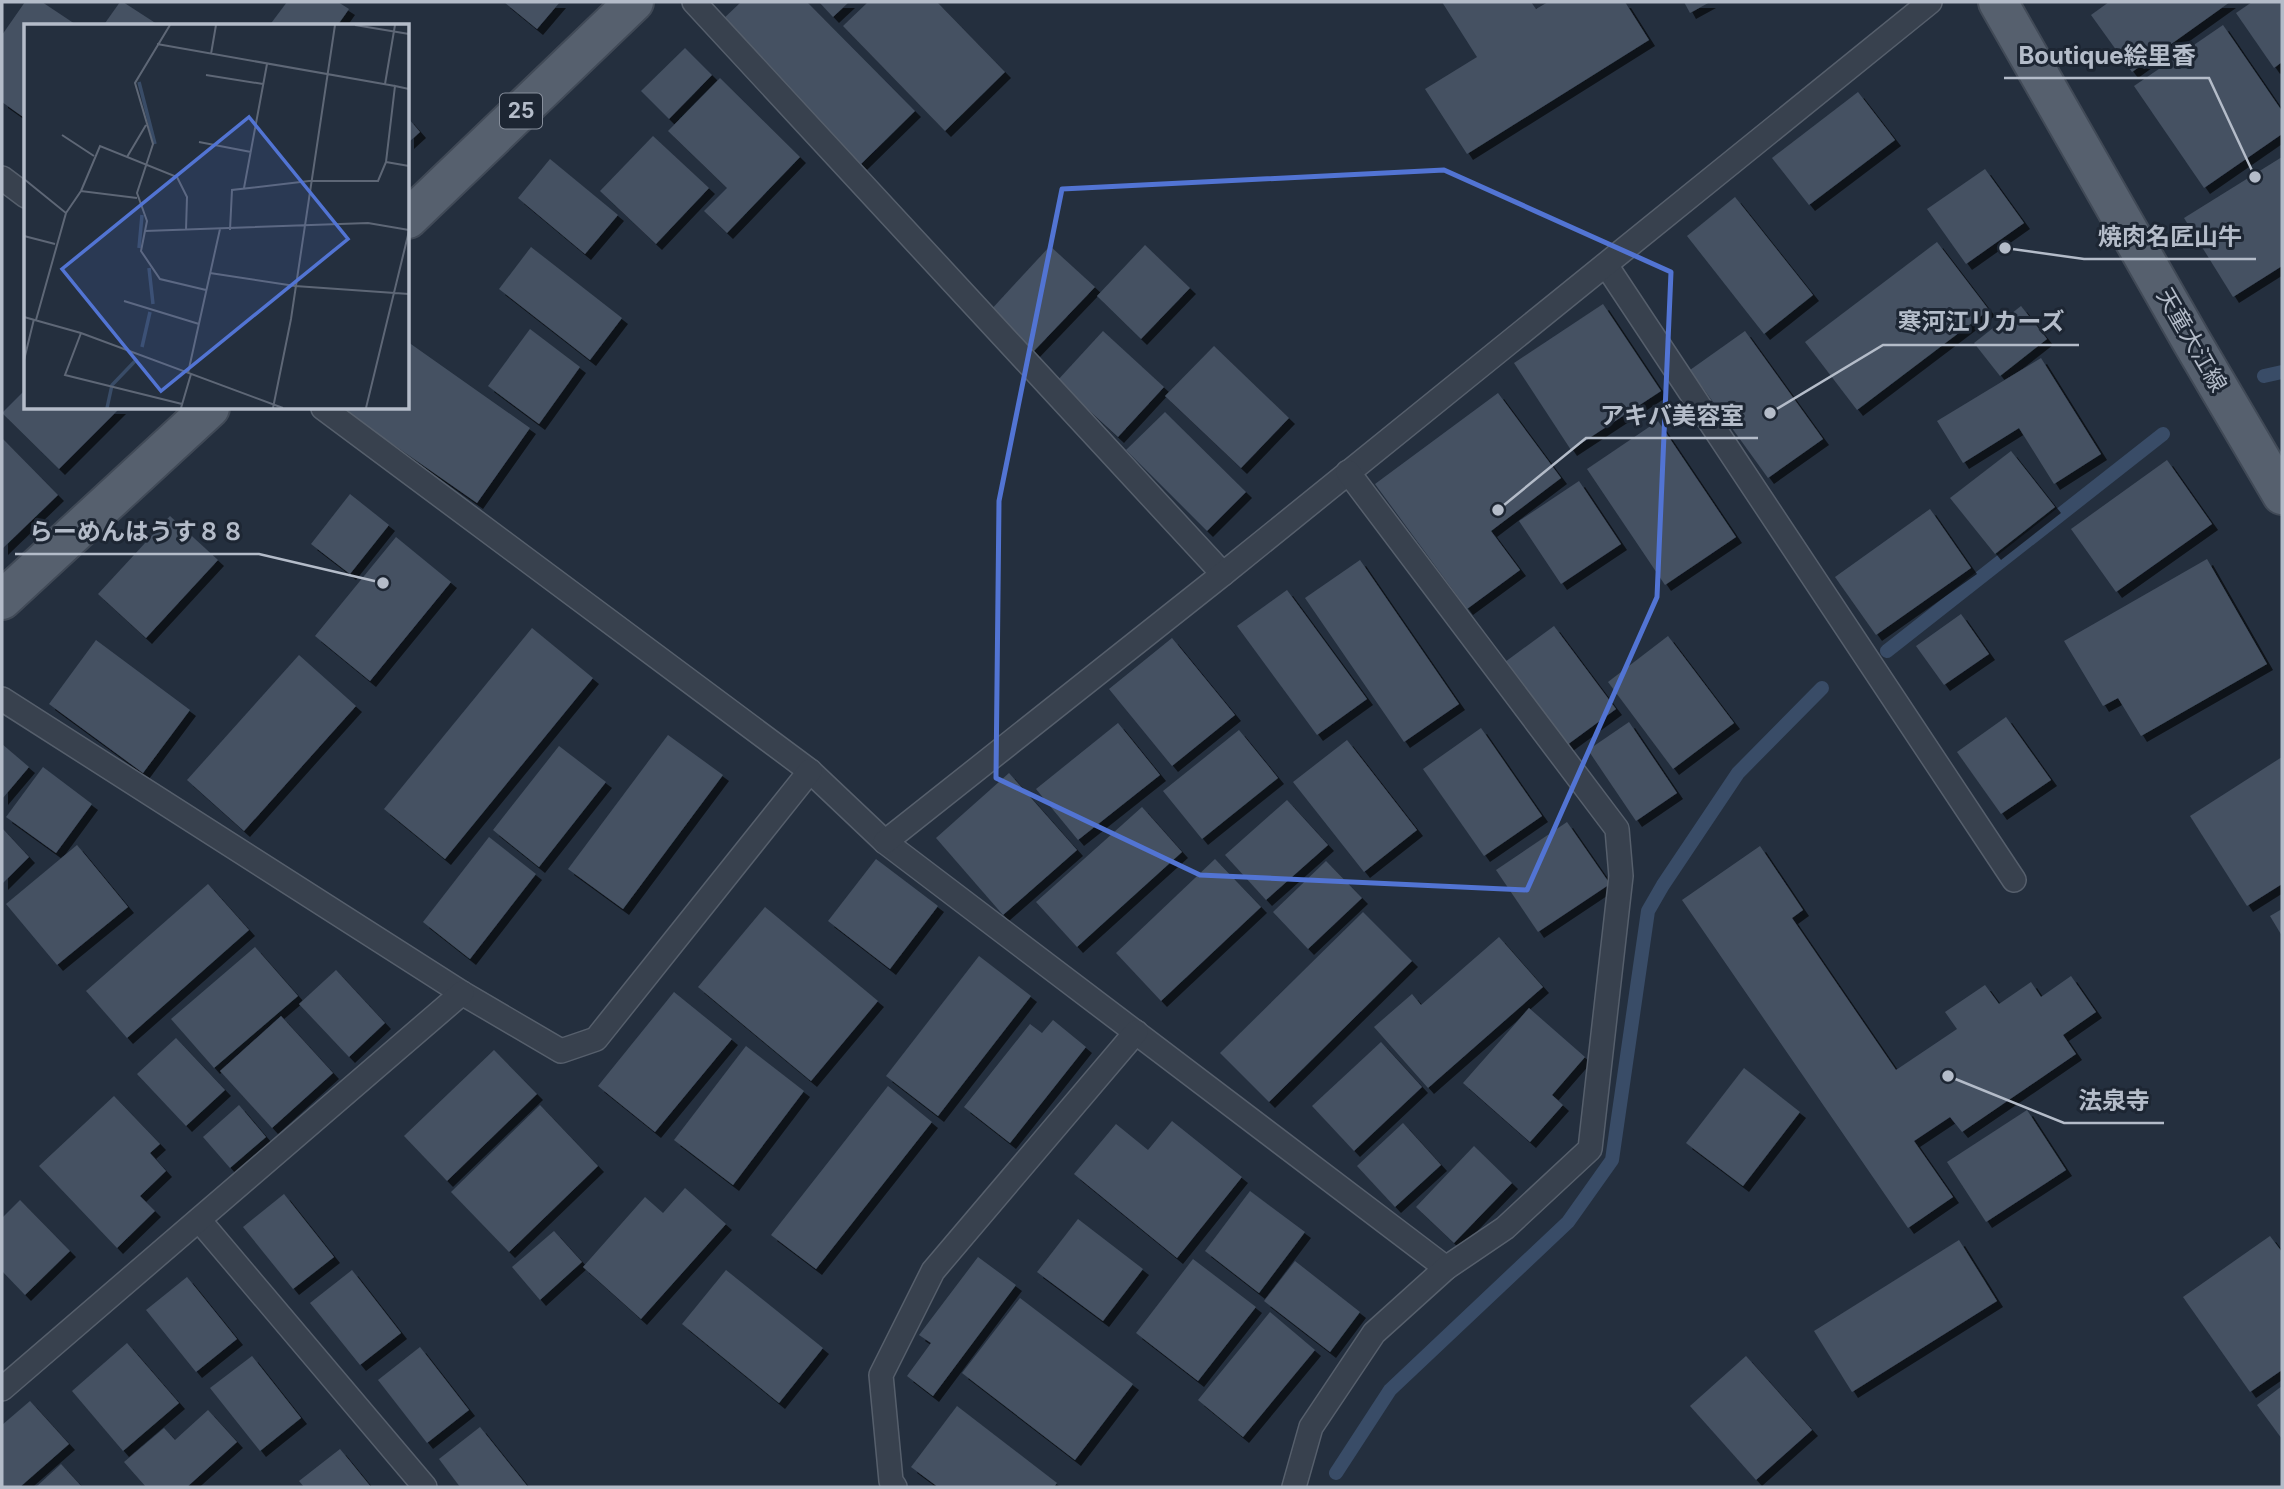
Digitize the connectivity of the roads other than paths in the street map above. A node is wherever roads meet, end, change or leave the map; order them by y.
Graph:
1 (634, 2) edge
2 (694, 2) edge
3 (1930, 2) edge
4 (1998, 2) edge
5 (2, 178) edge
6 (24, 194) edge
7 (410, 217) edge
8 (1606, 265) junction
9 (208, 410) edge
10 (326, 410) edge
11 (1348, 472) junction
12 (2282, 495) edge
13 (1223, 574) junction
14 (2, 600) edge
15 (2, 699) edge
16 (810, 771) junction
17 (885, 842) junction
18 (2014, 880) dead end
19 (461, 993) junction
20 (1136, 1032) junction
21 (199, 1220) junction
22 (1446, 1268) junction
23 (2, 1389) edge
24 (425, 1487) edge
25 (895, 1487) edge
26 (1294, 1487) edge

1 - 7 main road, 25
2 - 13 lane
3 - 8 lane
4 - 12 main road, 天童大江線
5 - 6 lane
8 - 11 lane
8 - 18 lane
9 - 14 main road
10 - 16 lane
11 - 13 lane
11 - 22 lane
13 - 17 lane
15 - 19 lane
16 - 17 lane
16 - 19 lane
17 - 20 lane
19 - 21 lane
20 - 22 lane
20 - 25 lane
21 - 23 lane
21 - 24 lane
22 - 26 lane

